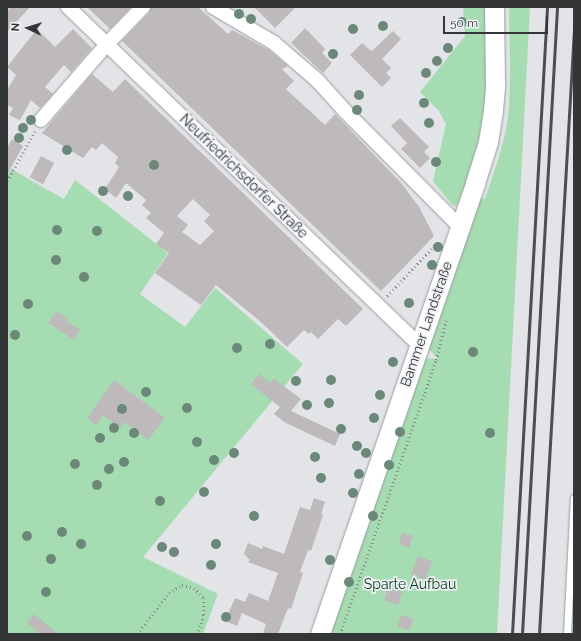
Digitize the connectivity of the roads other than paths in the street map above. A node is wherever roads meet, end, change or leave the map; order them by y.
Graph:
1 (68, 7) edge
2 (143, 7) edge
3 (213, 7) edge
4 (494, 7) edge
5 (107, 44) junction
6 (41, 120) road end
7 (455, 221) junction
8 (419, 345) junction
9 (574, 498) edge
10 (320, 634) edge
11 (567, 634) edge

1 - 5 street, Neufriedrichsdorfer Straße
2 - 5 street
3 - 7 street
4 - 7 main road, Bammer Landstraße
5 - 6 street
5 - 8 street, Neufriedrichsdorfer Straße
7 - 8 main road, Bammer Landstraße
8 - 10 main road, Bammer Landstraße
9 - 11 lane

